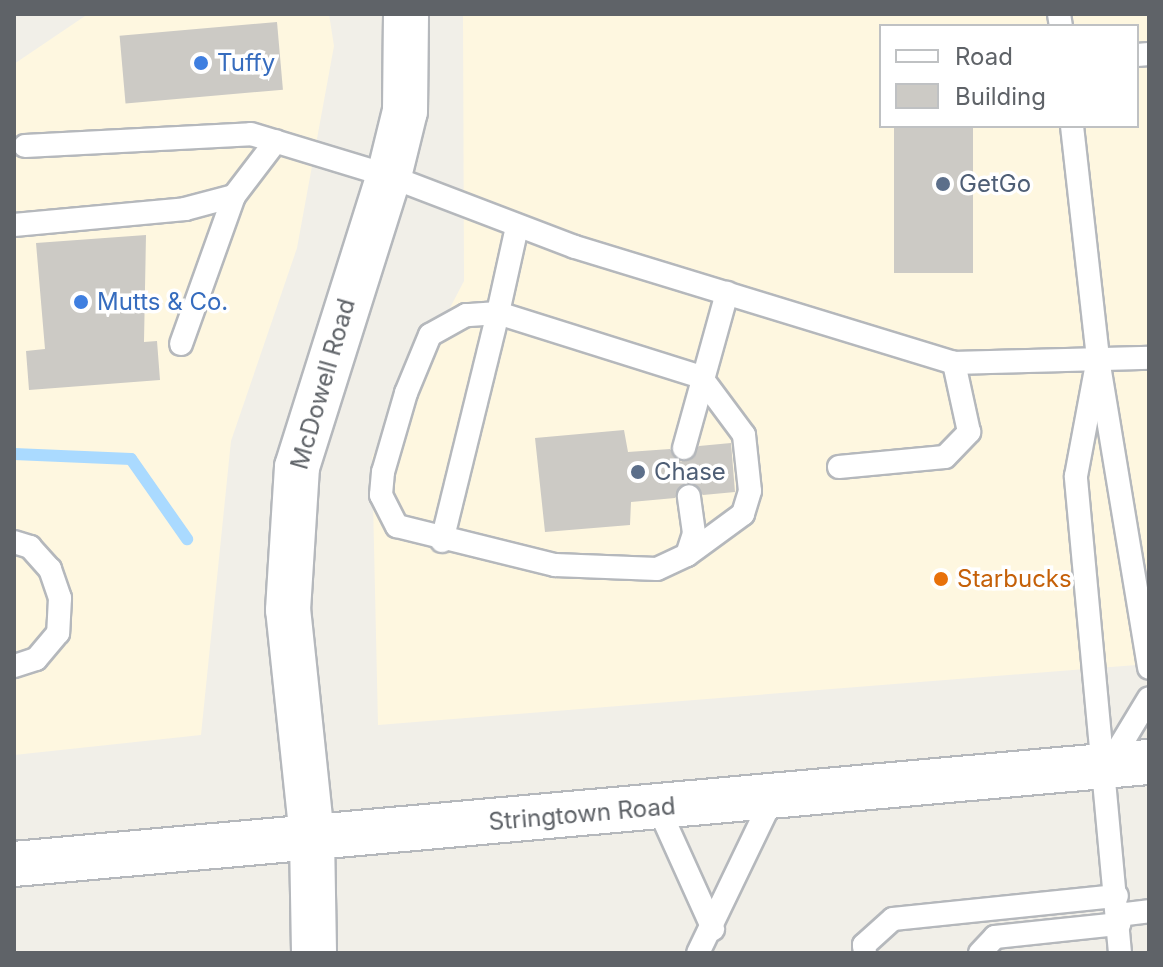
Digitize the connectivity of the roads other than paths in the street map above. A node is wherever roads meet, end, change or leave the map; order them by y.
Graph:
1 (406, 14) edge
2 (1072, 128) edge
3 (276, 141) junction
4 (25, 146) dead end
5 (389, 176) junction
6 (234, 196) junction
7 (14, 225) edge
8 (517, 227) junction
9 (727, 293) junction
10 (498, 313) junction
11 (181, 344) dead end
12 (1149, 358) edge
13 (1098, 359) junction
14 (954, 363) junction
15 (701, 377) junction
16 (684, 448) dead end
17 (839, 467) dead end
18 (689, 496) dead end
19 (442, 541) junction
20 (14, 542) edge
21 (687, 555) junction
22 (14, 666) edge
23 (1149, 668) edge
24 (1149, 698) edge
25 (1128, 765) edge
26 (773, 797) junction
27 (658, 807) junction
28 (312, 837) junction
29 (14, 864) edge
30 (1149, 911) edge
31 (1118, 912) junction
32 (713, 929) junction
33 (314, 953) edge
34 (698, 953) edge
35 (865, 953) edge
36 (980, 953) edge
37 (1120, 953) edge

1 - 5 main road, McDowell Road
2 - 13 lane
3 - 4 lane
3 - 5 lane
3 - 6 lane
5 - 8 lane
5 - 28 main road, McDowell Road
6 - 7 lane
6 - 11 lane
8 - 9 lane
8 - 10 lane
9 - 14 lane
9 - 15 lane
10 - 15 lane
10 - 19 lane
10 - 19 lane
12 - 13 lane
13 - 14 lane
13 - 23 lane
13 - 25 lane
14 - 17 lane
15 - 16 lane
15 - 21 lane
18 - 21 lane
19 - 21 lane
20 - 22 lane
24 - 25 lane
25 - 26 main road, Stringtown Road
25 - 31 lane
26 - 27 main road, Stringtown Road
26 - 32 lane
27 - 28 main road, Stringtown Road
27 - 32 lane
28 - 29 main road, Stringtown Road
28 - 33 main road, McDowell Road
30 - 31 lane
31 - 35 lane
31 - 36 lane
31 - 37 lane
32 - 34 lane

